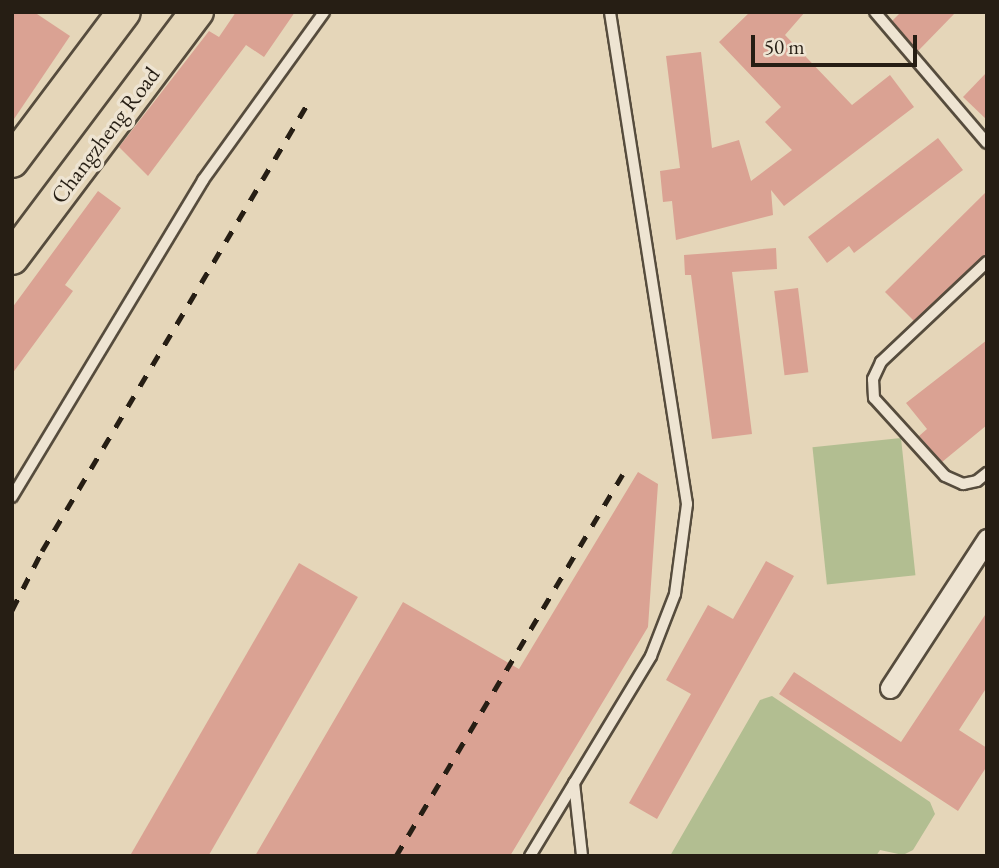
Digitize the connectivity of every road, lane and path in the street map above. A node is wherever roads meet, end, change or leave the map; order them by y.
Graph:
1 (124, 12) edge
2 (197, 12) edge
3 (324, 12) edge
4 (610, 12) edge
5 (874, 12) edge
6 (987, 143) edge
7 (12, 161) edge
8 (15, 248) edge
9 (987, 262) edge
10 (987, 473) edge
11 (12, 497) edge
12 (987, 539) edge
13 (890, 688) dead end
14 (574, 782) junction
15 (530, 856) edge
16 (582, 856) edge

1 - 7 main road
2 - 8 main road, Changzheng Road
3 - 11 lane
4 - 14 lane
5 - 6 lane
9 - 10 lane
12 - 13 street
14 - 15 lane
14 - 16 lane

